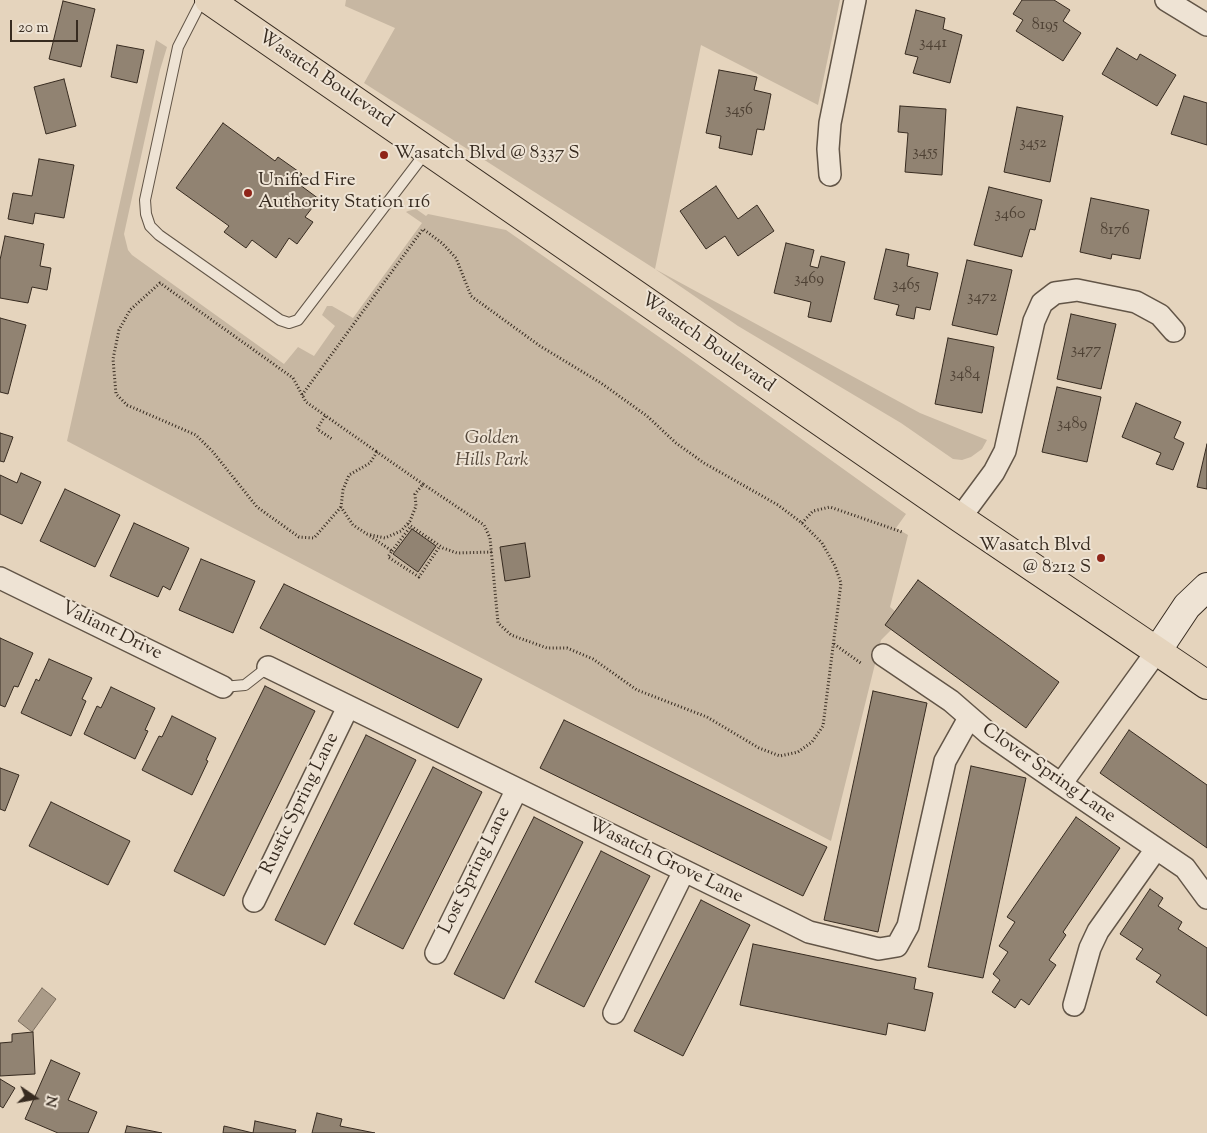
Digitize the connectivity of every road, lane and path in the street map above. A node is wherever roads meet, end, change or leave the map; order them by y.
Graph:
1 (202, 0) edge
2 (210, 0) edge
3 (855, 0) edge
4 (1166, 0) edge
5 (1207, 25) edge
6 (428, 150) junction
7 (830, 175) dead end
8 (1174, 331) dead end
9 (302, 395) junction
10 (325, 416) junction
11 (332, 439) dead end
12 (377, 452) junction
13 (423, 484) junction
14 (341, 508) junction
15 (960, 518) junction
16 (802, 523) junction
17 (409, 525) junction
18 (902, 532) dead end
19 (367, 534) junction
20 (440, 546) junction
21 (392, 551) junction
22 (492, 552) junction
23 (0, 578) edge
24 (1207, 587) edge
25 (834, 644) junction
26 (1157, 651) junction
27 (875, 662) joint
28 (268, 667) joint
29 (1207, 685) edge
30 (223, 687) joint
31 (348, 706) junction
32 (969, 718) junction
33 (1061, 784) junction
34 (517, 788) junction
35 (1156, 849) junction
36 (684, 871) junction
37 (1207, 898) edge
38 (254, 901) dead end
39 (436, 953) dead end
40 (1074, 1005) dead end
41 (614, 1013) dead end

1 - 6 lane
2 - 6 main road, Wasatch Boulevard
3 - 7 street
4 - 5 street
6 - 15 main road, Wasatch Boulevard
8 - 15 street
9 - 10 path
9 - 14 path
9 - 16 path
10 - 11 path
10 - 12 path
12 - 13 path
12 - 14 path
13 - 17 path
13 - 22 path
14 - 19 path
15 - 26 main road, Wasatch Boulevard
16 - 18 path
16 - 25 path
17 - 19 path
17 - 20 path
17 - 21 path
19 - 21 path
20 - 21 path
20 - 22 path
22 - 25 path
23 - 30 street, Valiant Drive
24 - 26 main road
25 - 27 path
26 - 29 main road, Wasatch Boulevard
26 - 33 street
27 - 32 street, Clover Spring Lane
28 - 30 lane, Wasatch Grove Lane
28 - 31 street, Wasatch Grove Lane
31 - 34 street, Wasatch Grove Lane
31 - 38 street, Rustic Spring Lane
32 - 33 street, Clover Spring Lane
32 - 36 street, Wasatch Grove Lane
33 - 35 street, Clover Spring Lane
34 - 36 street, Wasatch Grove Lane
34 - 39 street, Lost Spring Lane
35 - 37 street, Clover Spring Lane
35 - 40 street
36 - 41 street

